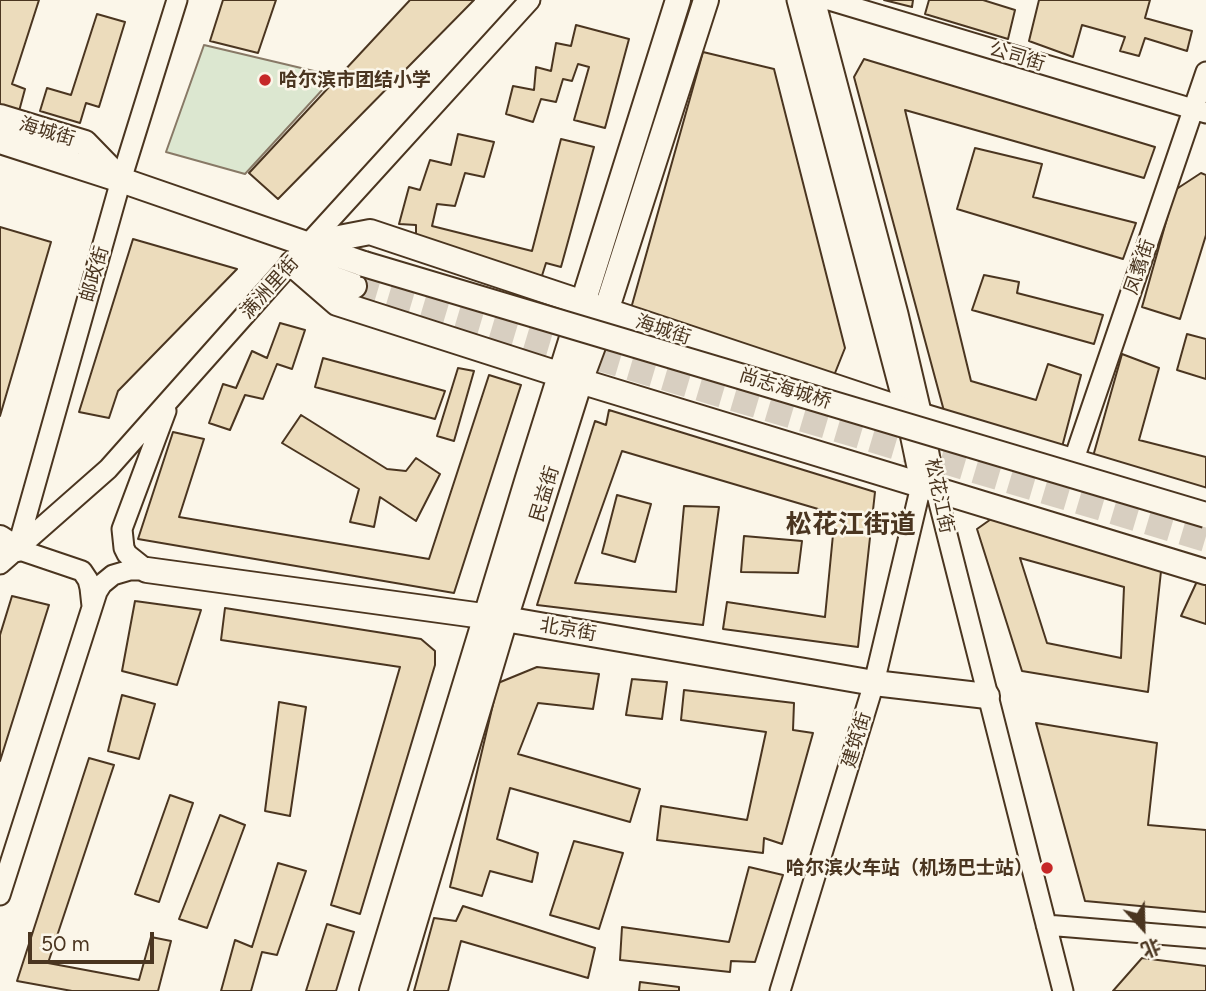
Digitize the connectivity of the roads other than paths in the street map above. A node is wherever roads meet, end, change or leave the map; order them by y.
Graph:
1 (177, 0) edge
2 (530, 0) edge
3 (678, 0) edge
4 (706, 0) edge
5 (797, 0) edge
6 (815, 0) edge
7 (829, 0) edge
8 (1206, 72) edge
9 (1200, 112) edge
10 (0, 117) edge
11 (0, 141) edge
12 (0, 155) edge
13 (121, 180) junction
14 (308, 244) junction
15 (292, 264) junction
16 (359, 275) junction
17 (594, 307) junction
18 (570, 378) junction
19 (171, 399) junction
20 (914, 413) junction
21 (1073, 462) junction
22 (928, 489) junction
23 (1206, 501) edge
24 (1206, 515) edge
25 (3, 549) edge
26 (147, 570) junction
27 (1206, 572) edge
28 (92, 606) junction
29 (495, 618) junction
30 (874, 683) junction
31 (987, 696) junction
32 (0, 895) edge
33 (1045, 925) junction
34 (1206, 938) edge
35 (372, 991) edge
36 (394, 991) edge
37 (780, 991) edge
38 (1063, 991) edge

1 - 13 street, 邮政街
2 - 14 street, 满洲里街
3 - 17 main road, 民益街
4 - 17 main road, 民益街
5 - 20 street, 松花江街
6 - 20 street, 松花江街
7 - 9 street, 公司街
8 - 9 street, 凤翥街
9 - 21 street, 凤翥街
10 - 13 main road, 海城街
11 - 13 main road, 海城街
12 - 13 main road, 海城街
13 - 14 main road, 海城街
13 - 25 street, 邮政街
14 - 15 street, 满洲里街
14 - 16 main road
14 - 17 main road, 海城街
15 - 16 main road
15 - 18 main road
15 - 19 street, 满洲里街
16 - 24 main road, 尚志海城桥, bridge
17 - 18 main road, 民益街
17 - 20 main road, 海城街
18 - 22 main road
18 - 29 main road, 民益街
19 - 25 street, 满洲里街
19 - 26 street
20 - 21 main road, 海城街
20 - 22 street, 松花江街
21 - 23 main road, 海城街
22 - 27 main road
22 - 30 street, 建筑街
22 - 31 street, 松花江街
25 - 28 street
26 - 28 street
26 - 29 main road, 北京街
28 - 32 street
29 - 30 main road, 北京街
29 - 35 main road, 民益街
29 - 36 main road, 民益街
30 - 31 main road, 北京街
30 - 37 street, 建筑街
31 - 33 street, 松花江街
33 - 34 street
33 - 38 street, 松花江街

